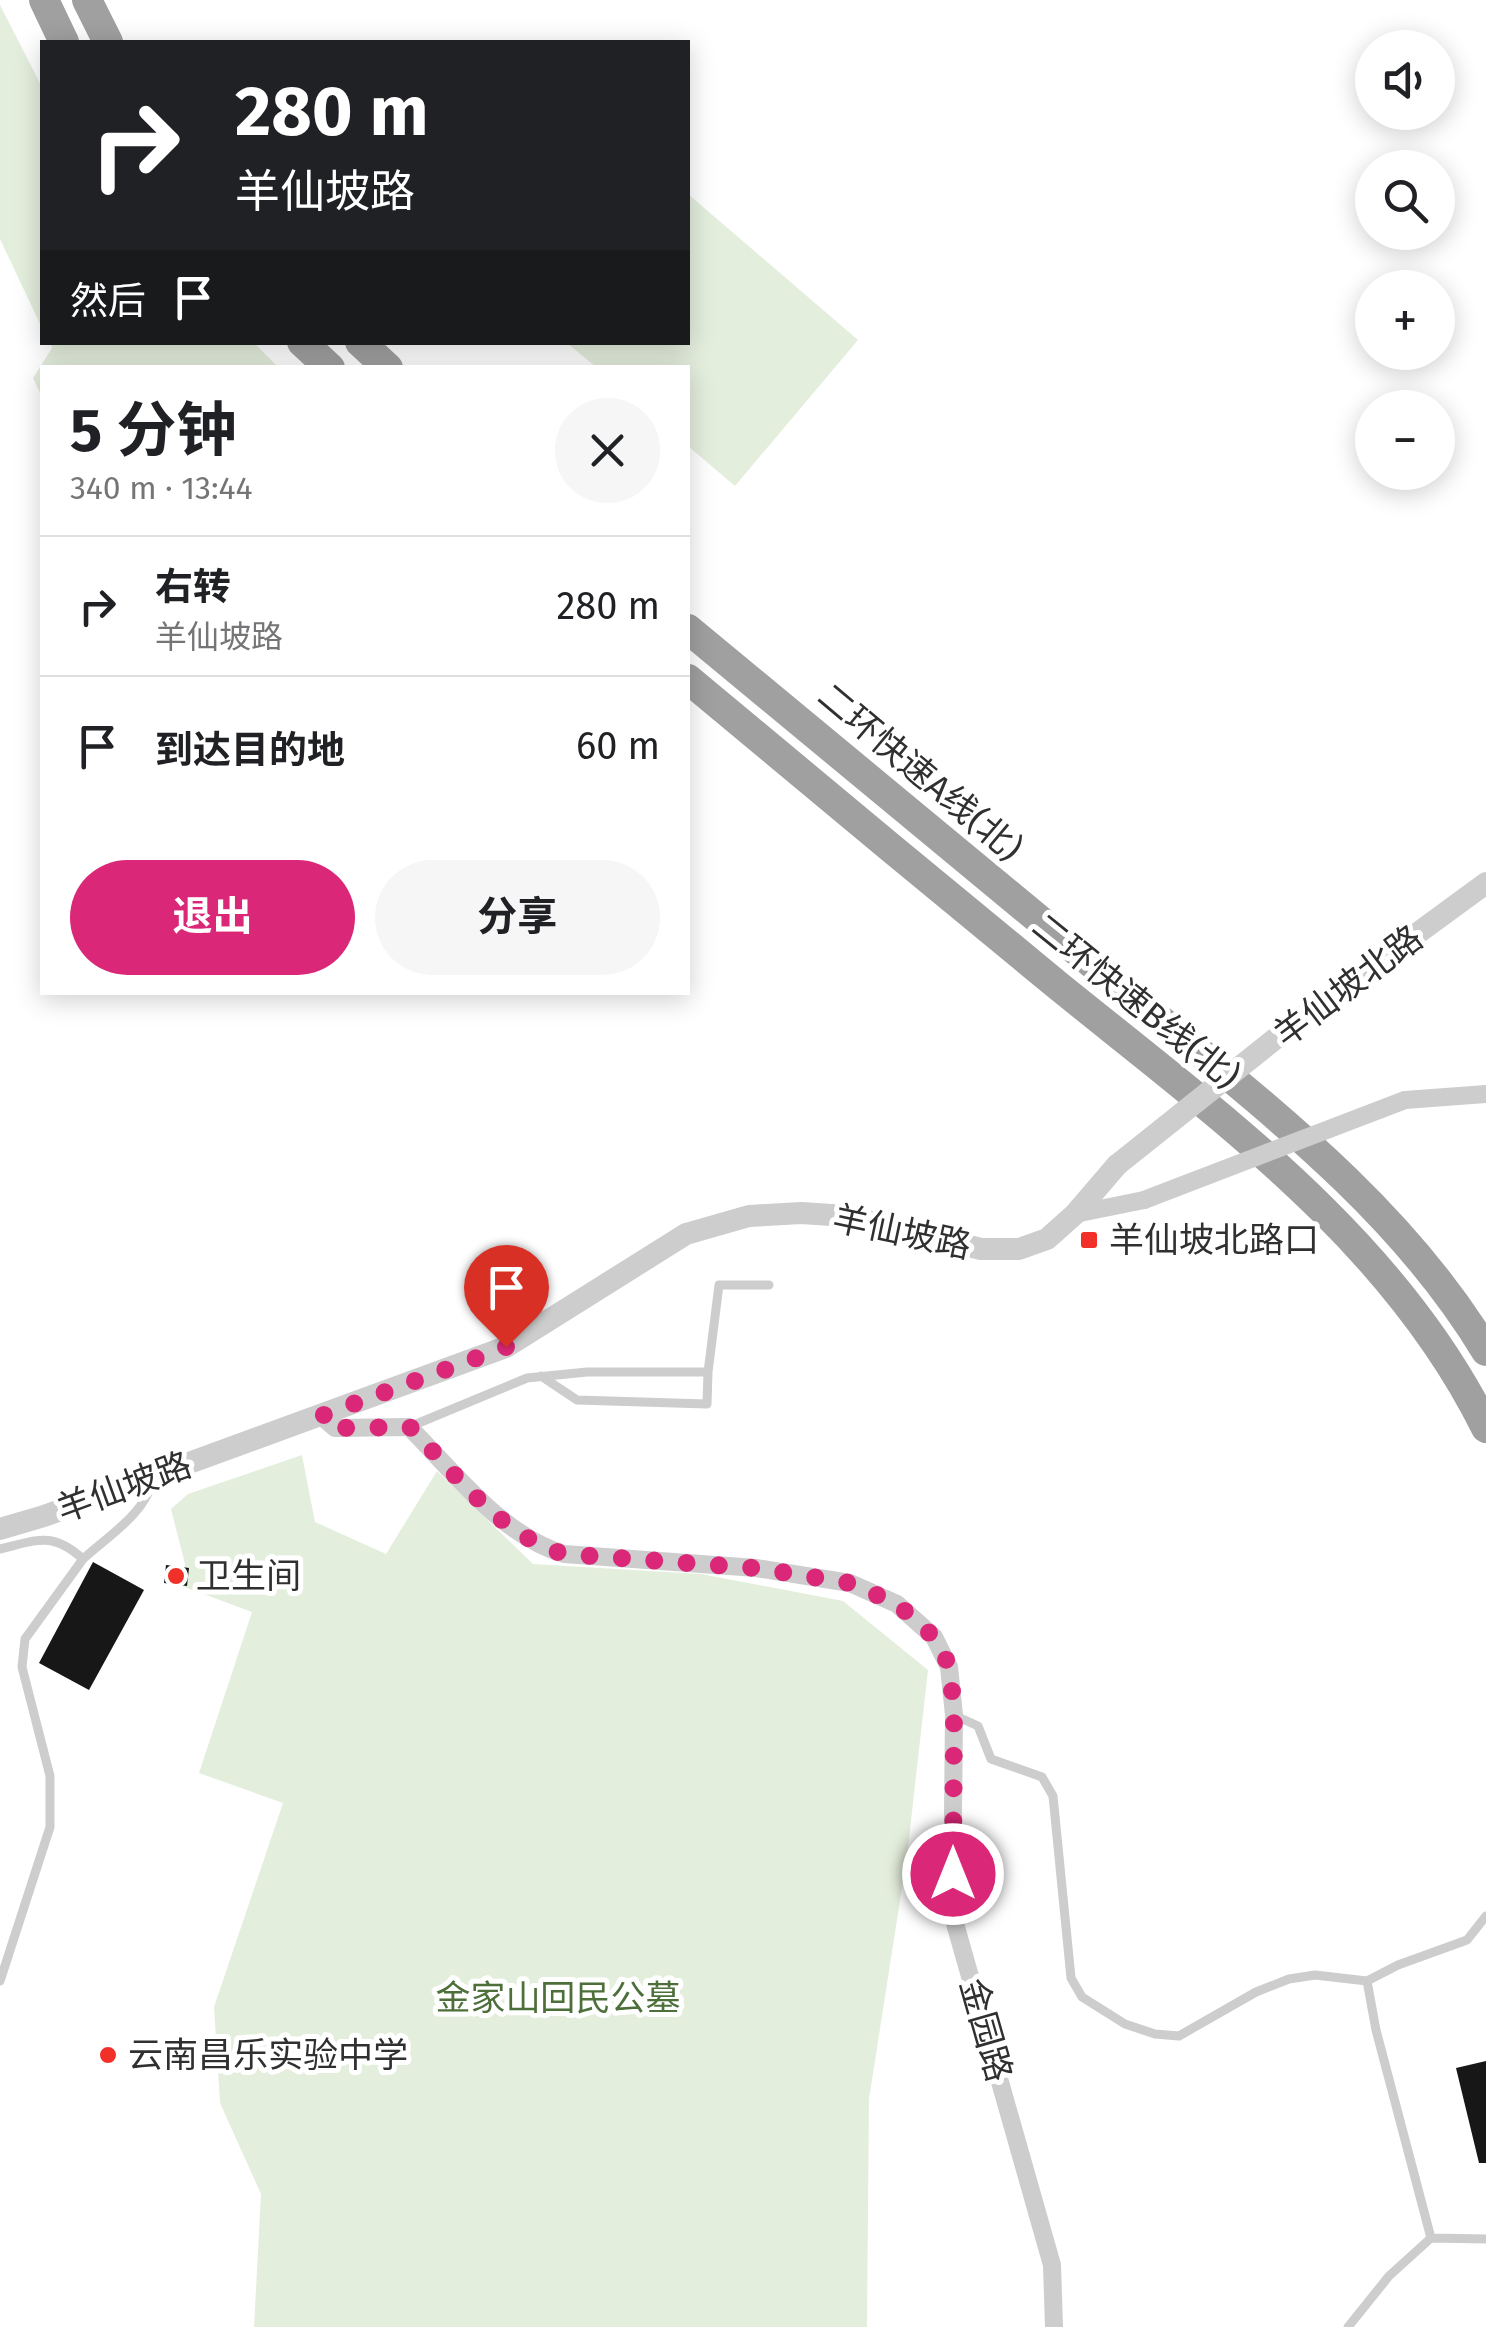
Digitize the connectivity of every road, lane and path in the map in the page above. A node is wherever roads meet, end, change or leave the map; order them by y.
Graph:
1 (44, 0) edge
2 (87, 0) edge
3 (63, 40) edge
4 (107, 40) edge
5 (305, 345) edge
6 (363, 345) edge
7 (327, 365) edge
8 (385, 365) edge
9 (690, 631) edge
10 (690, 681) edge
11 (1486, 884) edge
12 (1486, 1094) edge
13 (1117, 1166) joint
14 (1075, 1214) junction
15 (769, 1285) dead end
16 (1486, 1351) edge
17 (708, 1372) junction
18 (541, 1376) junction
19 (321, 1416) junction
20 (410, 1427) junction
21 (1486, 1428) edge
22 (154, 1476) junction
23 (0, 1529) edge
24 (0, 1549) edge
25 (83, 1559) junction
26 (954, 1715) junction
27 (1486, 1916) edge
28 (4, 1958) edge
29 (0, 1981) edge
30 (1367, 1981) junction
31 (1431, 2238) junction
32 (1486, 2239) edge
33 (1056, 2325) edge
34 (1348, 2327) edge

1 - 3 highway
2 - 4 highway
5 - 7 highway
6 - 8 highway
9 - 16 highway, 二环快速A线(北)
10 - 21 highway, 二环快速B线(北)
11 - 13 street, 羊仙坡北路, bridge
12 - 14 street, bridge
13 - 14 street, 羊仙坡路
14 - 19 street, 羊仙坡路
15 - 17 lane
17 - 18 lane
17 - 18 lane
18 - 20 lane
19 - 20 street
19 - 22 street, 羊仙坡路
20 - 26 street, 金园路
22 - 23 street, 羊仙坡路
22 - 25 lane
24 - 25 lane
25 - 28 lane
26 - 30 lane
26 - 33 street, 金园路
27 - 30 lane
28 - 29 lane
30 - 31 lane
31 - 32 lane
31 - 34 lane

